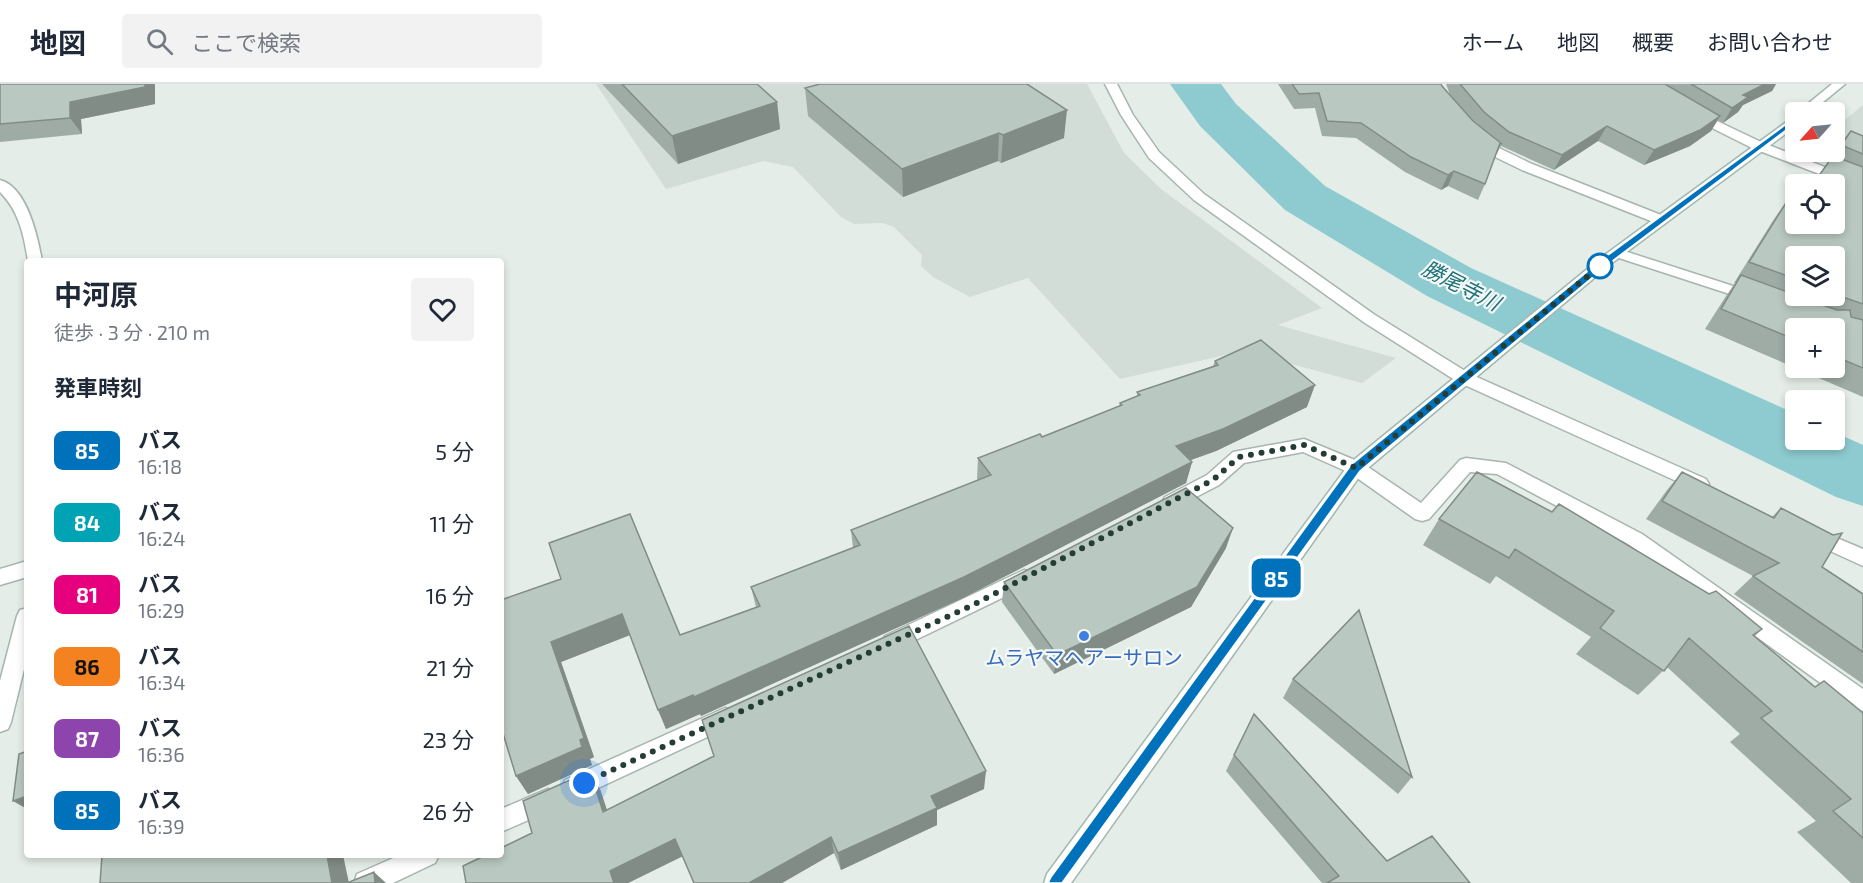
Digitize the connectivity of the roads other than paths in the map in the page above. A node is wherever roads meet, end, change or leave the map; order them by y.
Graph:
1 (1111, 84) edge
2 (1839, 84) edge
3 (1816, 102) edge
4 (1684, 108) edge
5 (1465, 124) edge
6 (1785, 128) edge
7 (1761, 147) junction
8 (0, 184) edge
9 (1863, 187) edge
10 (1661, 220) junction
11 (1618, 253) junction
12 (34, 258) edge
13 (1768, 303) edge
14 (1470, 373) junction
15 (1356, 468) junction
16 (1710, 489) edge
17 (1150, 513) edge
18 (1793, 527) edge
19 (1863, 558) edge
20 (1044, 567) edge
21 (24, 569) edge
22 (0, 577) edge
23 (24, 628) edge
24 (874, 650) edge
25 (1863, 701) edge
26 (745, 709) edge
27 (0, 722) edge
28 (504, 820) edge
29 (420, 858) edge
30 (366, 883) edge
31 (1056, 883) edge

1 - 14 street
2 - 3 street
4 - 7 street
5 - 10 street
6 - 7 street
7 - 9 street
7 - 10 street
8 - 12 street
10 - 11 street
11 - 13 street
11 - 14 street
14 - 15 street
14 - 16 street
15 - 17 street
15 - 25 street
15 - 31 street
18 - 19 street
20 - 24 street
21 - 22 street
23 - 27 street
26 - 28 street
29 - 30 street

